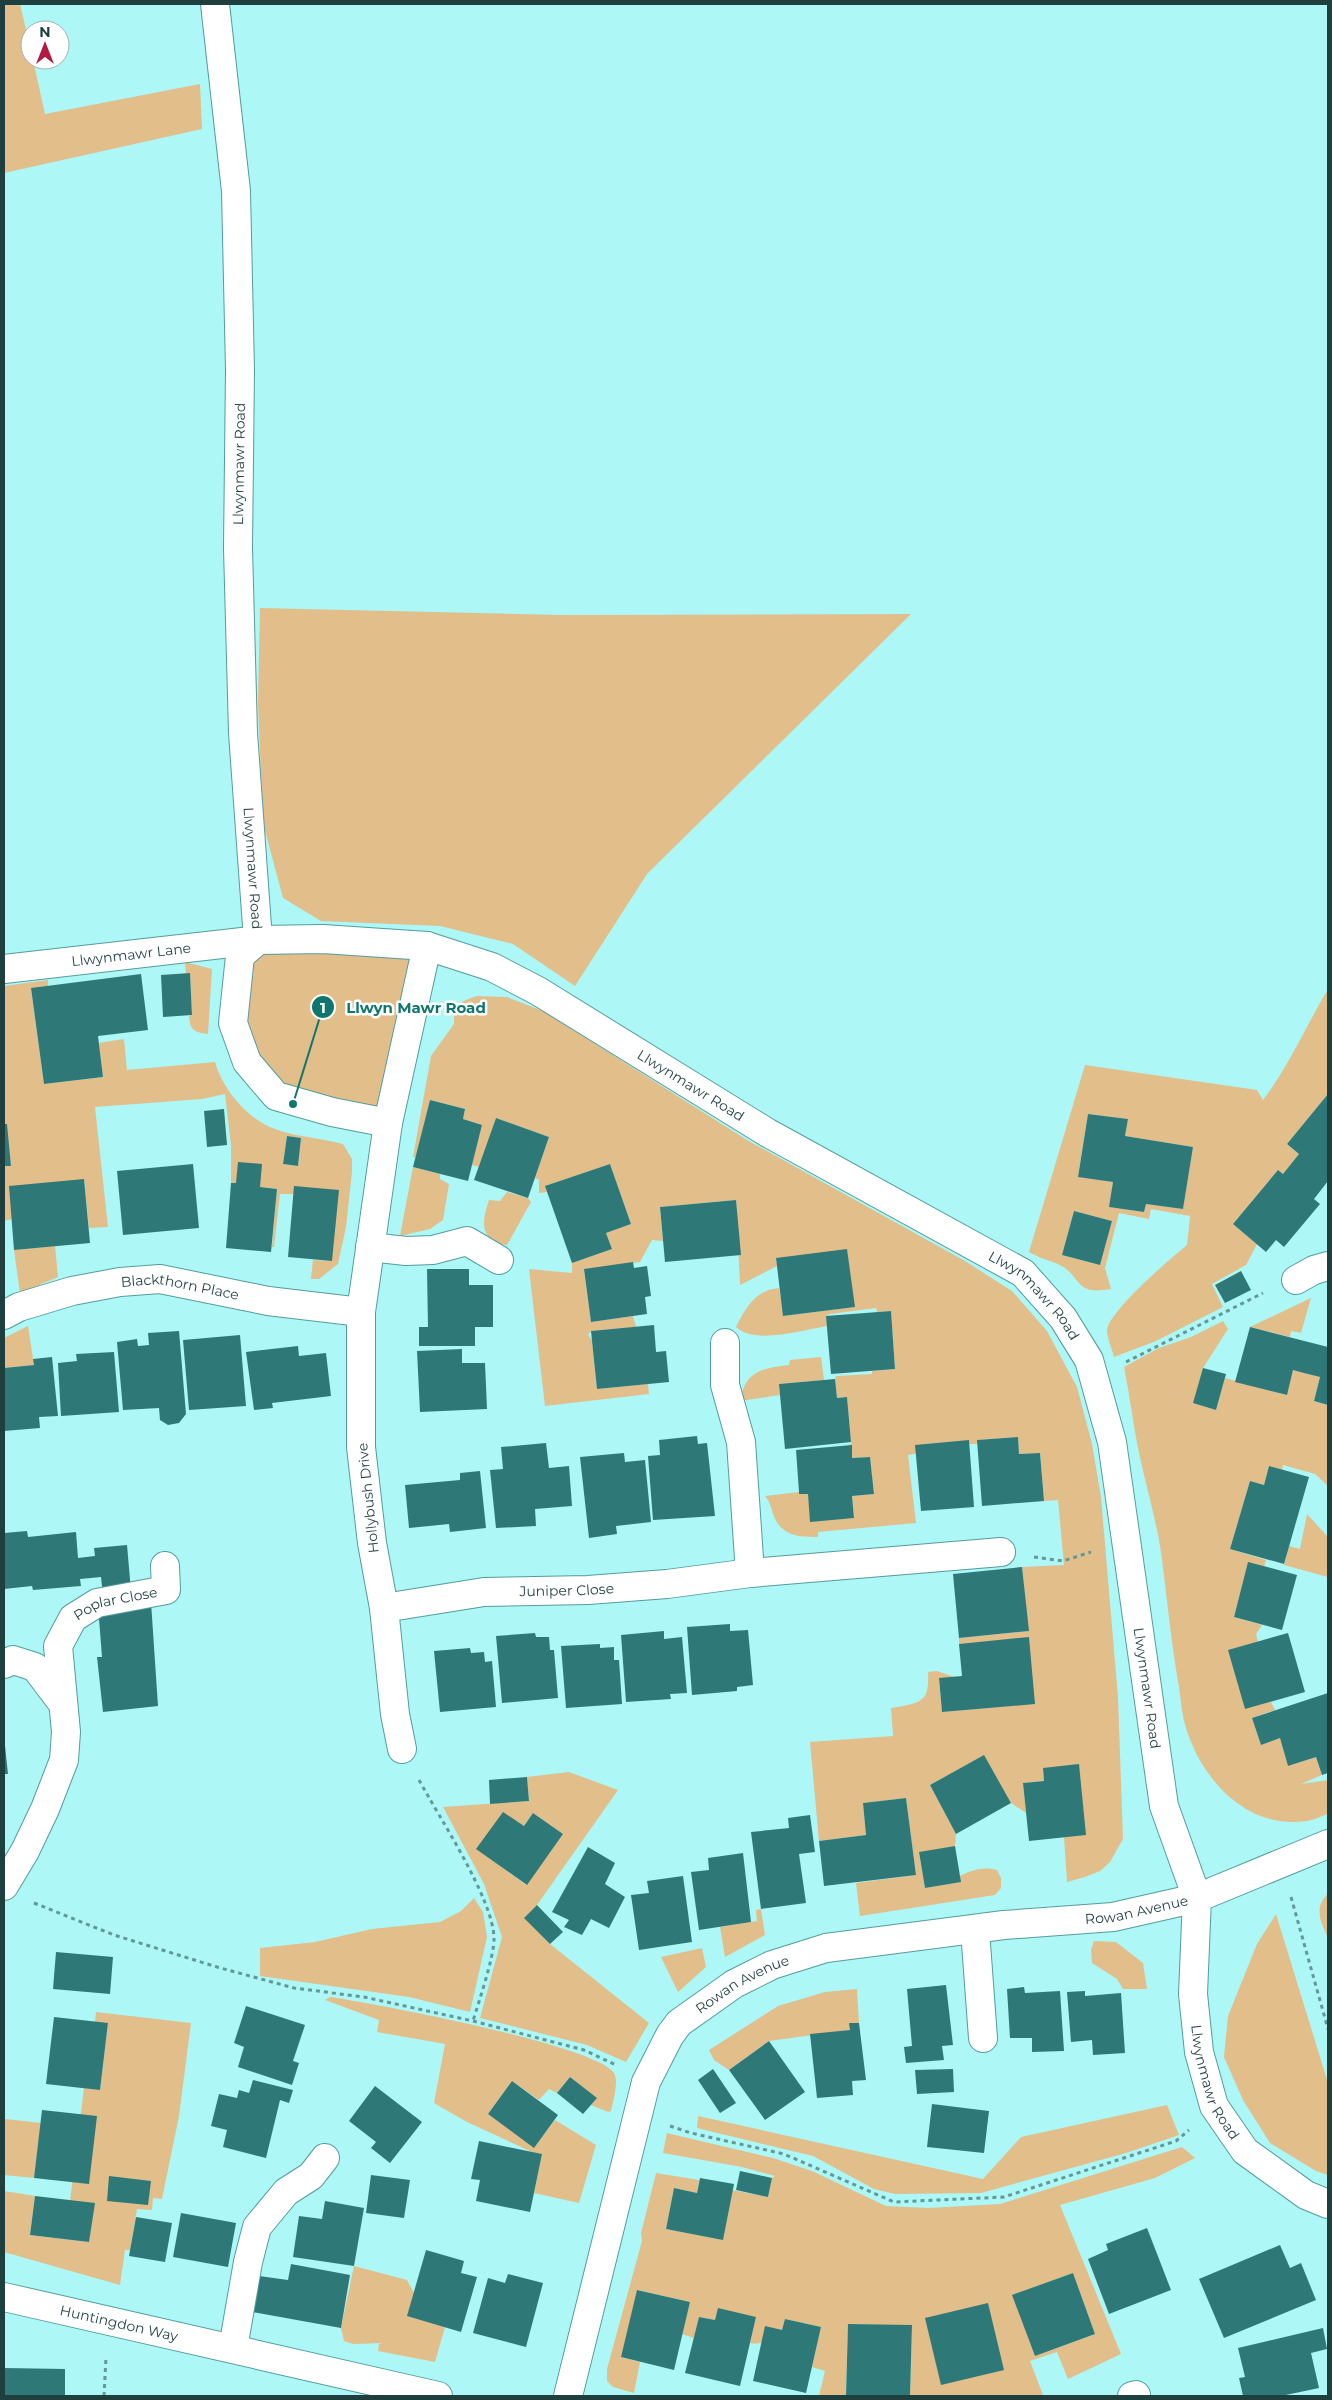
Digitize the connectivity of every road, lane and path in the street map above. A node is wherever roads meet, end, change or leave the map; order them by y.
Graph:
1 (215, 4) edge
2 (258, 940) junction
3 (427, 946) junction
4 (4, 969) edge
5 (388, 1123) junction
6 (370, 1247) junction
7 (499, 1260) dead end
8 (1328, 1266) edge
9 (1296, 1280) joint
10 (361, 1312) junction
11 (4, 1315) edge
12 (725, 1343) dead end
13 (1121, 1364) dead end
14 (1096, 1550) dead end
15 (1001, 1552) joint
16 (164, 1566) dead end
17 (750, 1573) junction
18 (384, 1608) junction
19 (4, 1664) edge
20 (63, 1704) junction
21 (402, 1749) joint
22 (1328, 1844) edge
23 (1282, 1862) junction
24 (4, 1886) edge
25 (1197, 1898) junction
26 (29, 1901) dead end
27 (975, 1930) junction
28 (474, 2021) junction
29 (1328, 2029) edge
30 (983, 2038) dead end
31 (646, 2082) junction
32 (1214, 2106) junction
33 (637, 2113) junction
34 (325, 2158) dead end
35 (1328, 2204) edge
36 (4, 2297) edge
37 (233, 2348) junction
38 (438, 2396) edge
39 (568, 2396) edge

1 - 2 street, Llwynmawr Road
2 - 3 street, Llwynmawr Road
2 - 4 street, Llwynmawr Lane
2 - 5 street
3 - 5 street, Hollybush Drive
3 - 25 street, Llwynmawr Road
5 - 6 street, Hollybush Drive
6 - 7 street
6 - 10 street, Hollybush Drive
8 - 9 street
9 - 13 path
10 - 11 street, Blackthorn Place
10 - 18 street, Hollybush Drive
12 - 17 street
14 - 15 path
15 - 17 street, Juniper Close
16 - 20 street, Poplar Close
17 - 18 street, Juniper Close
18 - 21 street, Hollybush Drive
19 - 20 street
20 - 24 street, Poplar Close
21 - 28 path
22 - 23 street, Rowan Avenue
23 - 25 street, Rowan Avenue
23 - 29 path
25 - 27 street, Rowan Avenue
25 - 32 street, Llwynmawr Road
26 - 28 path
27 - 30 street
27 - 31 street, Rowan Avenue
28 - 31 path
31 - 33 street, Rowan Avenue
32 - 33 path
32 - 35 street, Llwynmawr Road
33 - 39 street, Rowan Avenue
34 - 37 street
36 - 37 street, Huntingdon Way
37 - 38 street, Huntingdon Way

